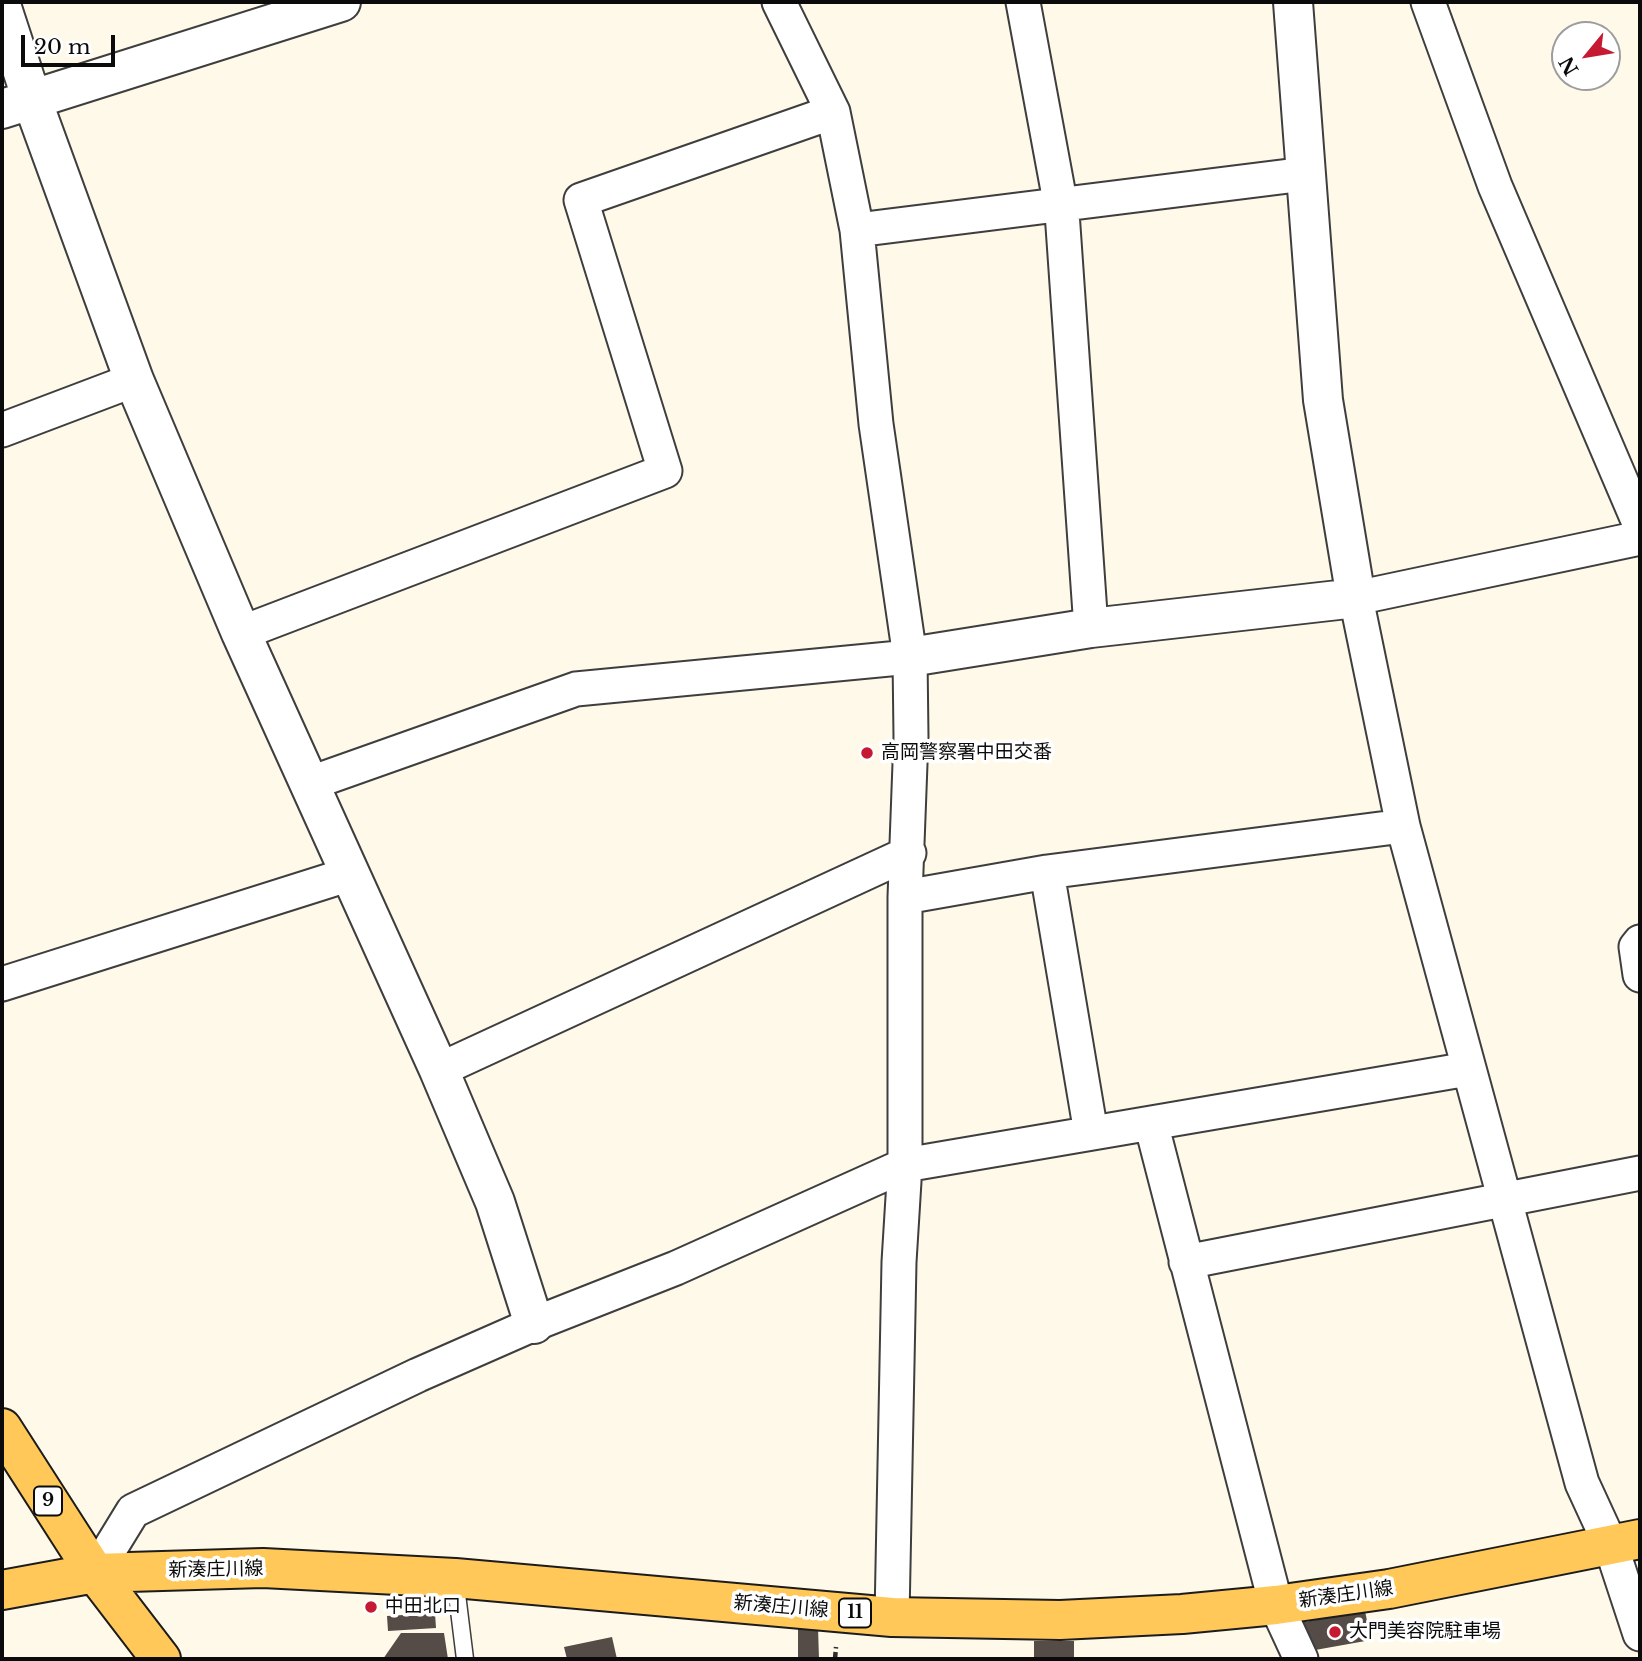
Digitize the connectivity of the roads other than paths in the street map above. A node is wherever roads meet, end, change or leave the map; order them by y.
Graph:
1 (341, 2) edge
2 (779, 2) edge
3 (1023, 2) edge
4 (1293, 2) edge
5 (1428, 2) edge
6 (2, 8) edge
7 (17, 104) edge
8 (832, 113) junction
9 (1305, 174) junction
10 (1061, 206) junction
11 (857, 230) junction
12 (134, 380) junction
13 (2, 430) edge
14 (1640, 525) edge
15 (1640, 538) edge
16 (1356, 598) junction
17 (1091, 628) junction
18 (241, 633) junction
19 (910, 657) junction
20 (308, 784) junction
21 (1402, 826) junction
22 (909, 853) junction
23 (1046, 872) junction
24 (350, 874) junction
25 (905, 897) junction
26 (1640, 942) edge
27 (1640, 975) edge
28 (2, 984) edge
29 (1468, 1069) junction
30 (439, 1070) junction
31 (1151, 1123) junction
32 (1091, 1133) junction
33 (905, 1165) junction
34 (1640, 1173) edge
35 (1506, 1201) junction
36 (1186, 1262) junction
37 (534, 1324) junction
38 (2, 1428) edge
39 (1625, 1543) edge
40 (95, 1573) junction
41 (455, 1578) junction
42 (2, 1590) edge
43 (1276, 1605) junction
44 (892, 1617) junction
45 (1640, 1634) edge
46 (161, 1659) edge
47 (465, 1659) edge
48 (1301, 1659) edge

1 - 7 street
2 - 8 street
3 - 10 street
4 - 9 street
5 - 14 street
6 - 7 street
7 - 12 street
8 - 11 street
8 - 18 street
9 - 10 street
9 - 16 street
10 - 11 street
10 - 17 street
11 - 19 street
12 - 13 street
12 - 18 street
15 - 16 street
16 - 17 street
16 - 21 street
17 - 19 street
18 - 20 street
19 - 20 street
19 - 22 street
20 - 24 street
21 - 23 street
21 - 29 street
22 - 25 street
22 - 30 street
23 - 25 street
23 - 32 street
24 - 28 street
24 - 30 street
25 - 33 street
26 - 27 street
29 - 31 street
29 - 35 street
30 - 37 street
31 - 32 street
31 - 36 street
32 - 33 street
33 - 37 street
33 - 44 street
34 - 35 street
35 - 36 street
35 - 39 street
36 - 43 street
37 - 40 street
38 - 40 main road, 9
39 - 43 main road, 新湊庄川線 / 11
39 - 45 street
40 - 41 main road, 新湊庄川線 / 11
40 - 42 main road, 新湊庄川線 / 11
40 - 46 main road, 9
41 - 44 main road, 新湊庄川線 / 11
41 - 47 lane
43 - 44 main road, 新湊庄川線 / 11
43 - 48 street

